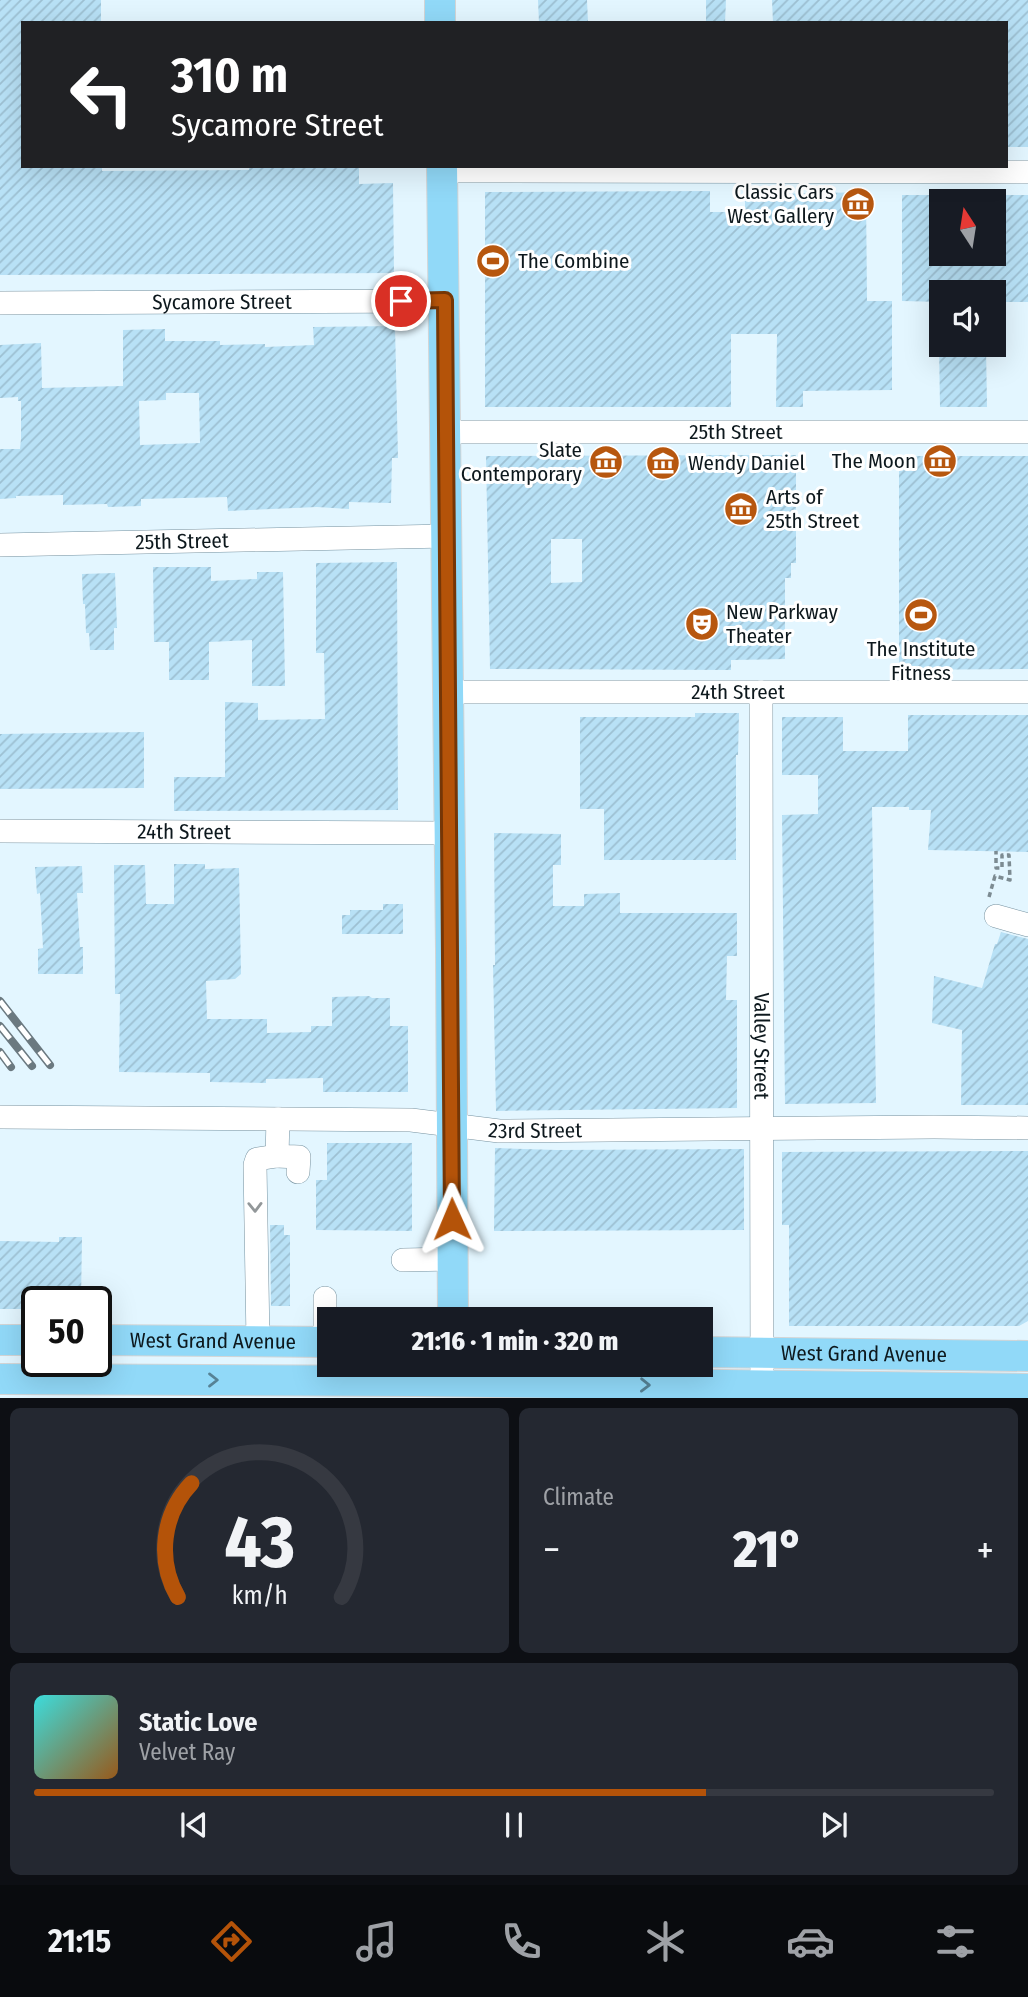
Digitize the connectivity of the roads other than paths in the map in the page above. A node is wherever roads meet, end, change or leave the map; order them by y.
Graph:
1 (440, 0) edge
2 (440, 21) edge
3 (442, 168) edge
4 (1028, 172) edge
5 (445, 300) junction
6 (0, 303) edge
7 (446, 432) junction
8 (1028, 432) edge
9 (447, 536) junction
10 (0, 545) edge
11 (449, 692) junction
12 (761, 692) junction
13 (1028, 692) edge
14 (0, 831) edge
15 (450, 833) junction
16 (992, 908) road end
17 (1028, 926) edge
18 (0, 1116) edge
19 (278, 1119) junction
20 (451, 1126) junction
21 (1028, 1128) edge
22 (761, 1129) junction
23 (277, 1156) junction
24 (298, 1171) dead end
25 (452, 1259) junction
26 (404, 1260) dead end
27 (325, 1298) dead end
28 (325, 1307) edge
29 (453, 1307) edge
30 (0, 1340) edge
31 (21, 1340) edge
32 (112, 1340) edge
33 (258, 1341) junction
34 (317, 1342) edge
35 (713, 1352) edge
36 (763, 1353) junction
37 (1028, 1356) edge
38 (0, 1379) edge
39 (454, 1382) edge
40 (1028, 1389) edge
41 (762, 1392) edge

1 - 2 main road
3 - 4 street
3 - 5 main road
5 - 6 street, Sycamore Street
5 - 7 main road
7 - 8 street, 25th Street
7 - 9 main road
9 - 10 street, 25th Street
9 - 11 main road
11 - 12 street, 24th Street
11 - 15 main road
12 - 13 street, 24th Street
12 - 22 street, Valley Street
14 - 15 street, 24th Street
15 - 20 main road
16 - 17 street
18 - 19 street, 23rd Street
19 - 20 street, 23rd Street
19 - 23 street
20 - 22 street, 23rd Street
20 - 25 main road
21 - 22 street, 23rd Street
22 - 36 street, Valley Street
23 - 24 street
23 -> 33 street
25 - 26 street
25 - 29 main road
27 - 28 street
30 - 31 main road
32 - 33 main road, West Grand Avenue
33 - 34 main road, West Grand Avenue
35 - 36 main road, West Grand Avenue
36 - 37 main road, West Grand Avenue
36 - 41 street, Valley Street
38 -> 39 main road, West Grand Avenue
39 -> 41 main road, West Grand Avenue
40 - 41 main road, West Grand Avenue

